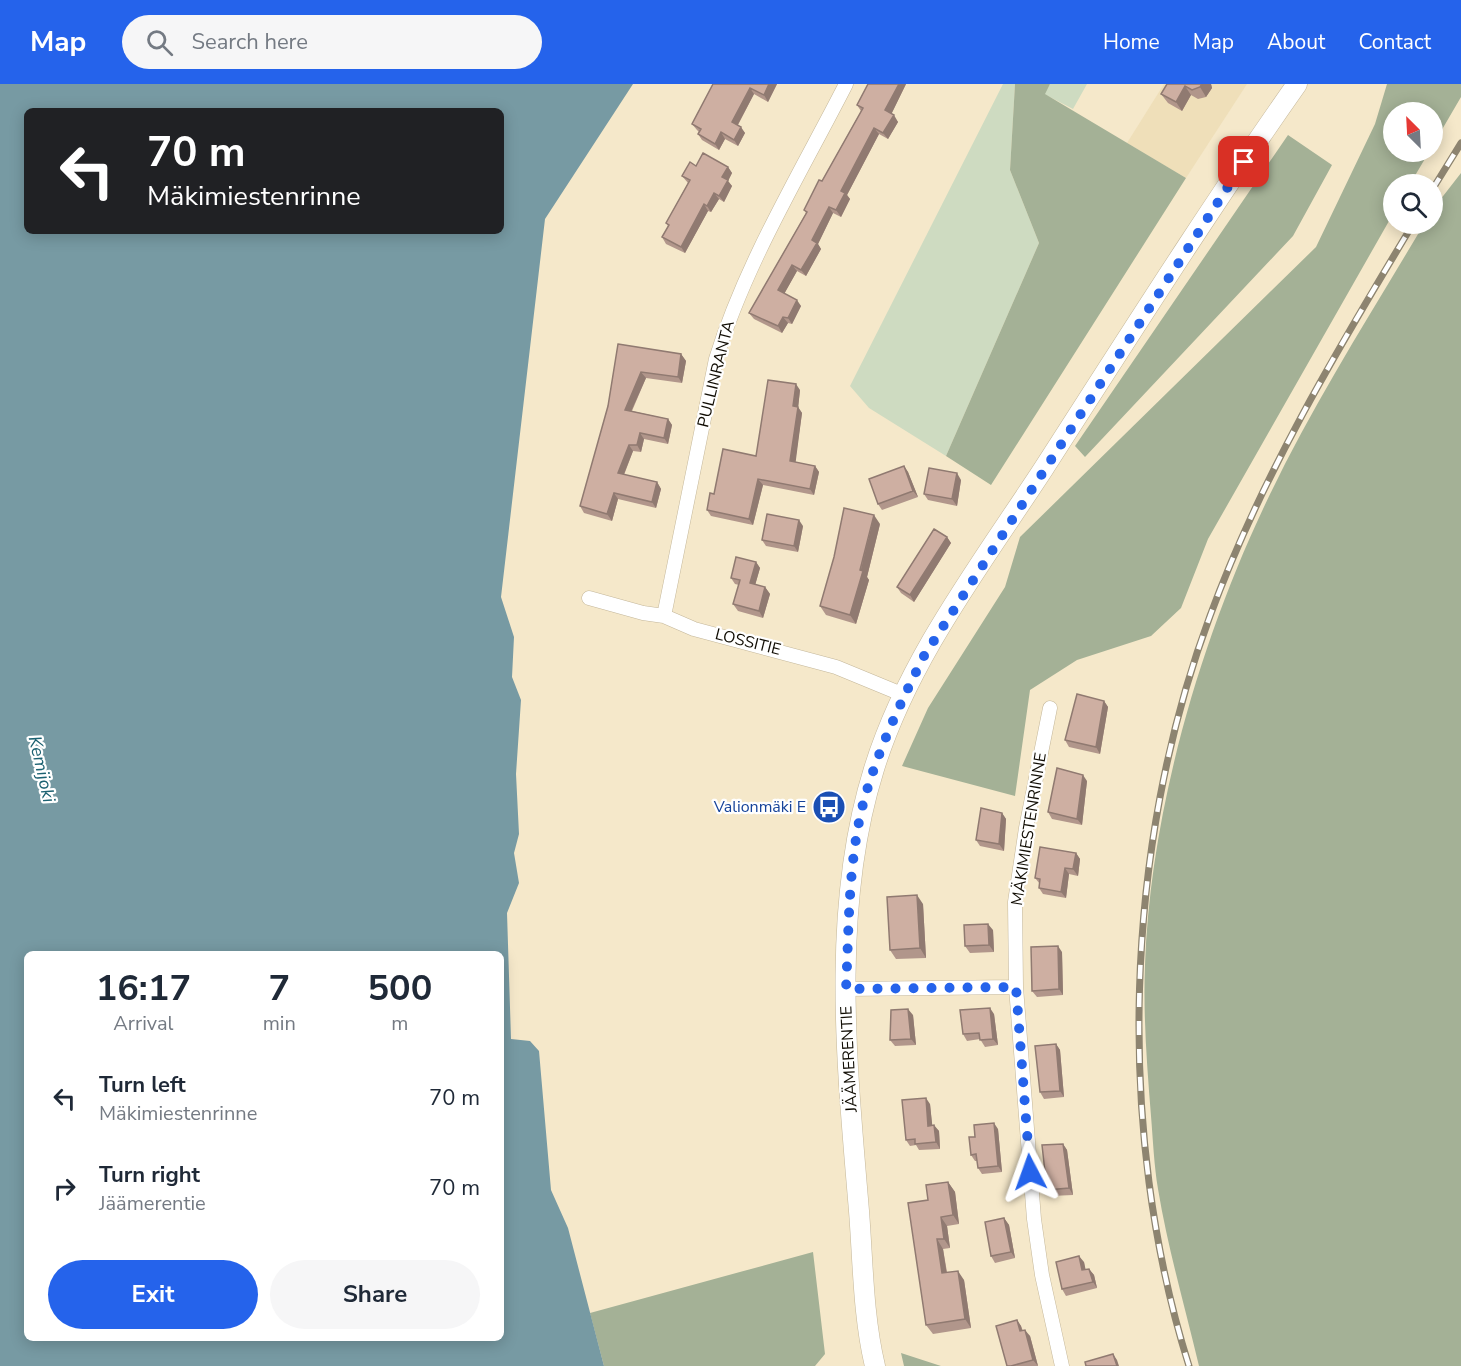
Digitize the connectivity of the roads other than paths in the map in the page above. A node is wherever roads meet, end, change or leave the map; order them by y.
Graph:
1 (846, 84) edge
2 (1294, 85) edge
3 (589, 598) dead end
4 (664, 616) junction
5 (904, 694) junction
6 (1050, 708) dead end
7 (1016, 987) junction
8 (846, 989) junction
9 (875, 1366) edge
10 (1062, 1366) edge

1 - 4 street, PULLINRANTA
2 - 5 main road, JÄÄMERENTIE
3 - 4 street, LOSSITIE
4 - 5 street, LOSSITIE
5 - 8 main road, JÄÄMERENTIE
6 - 7 street, MÄKIMIESTENRINNE
7 - 8 street
7 - 10 street, MÄKIMIESTENRINNE
8 - 9 main road, JÄÄMERENTIE

